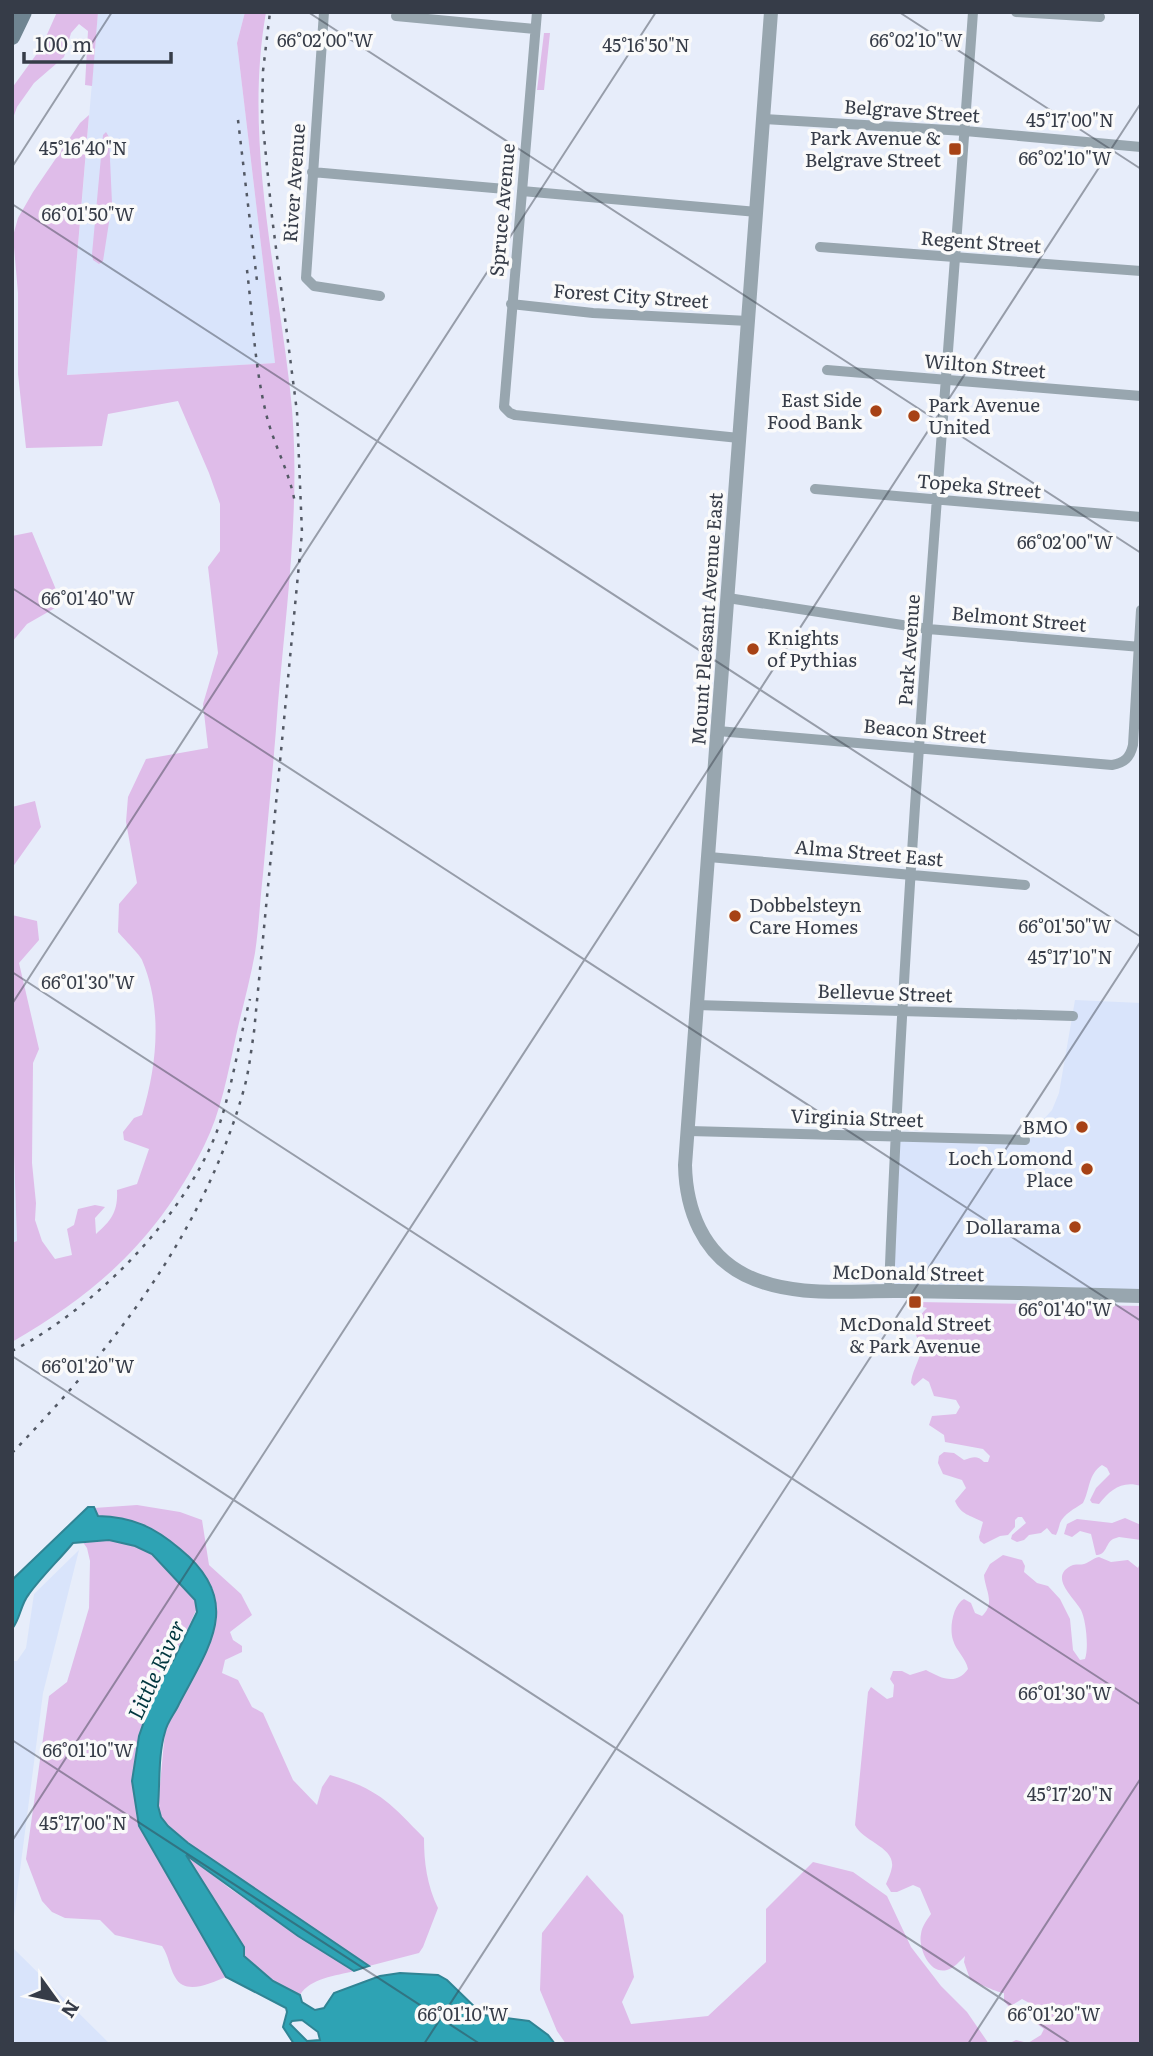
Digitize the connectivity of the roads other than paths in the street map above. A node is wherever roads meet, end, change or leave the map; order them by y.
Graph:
1 (24, 12) edge
2 (324, 12) edge
3 (537, 12) edge
4 (771, 12) edge
5 (973, 12) edge
6 (1016, 12) edge
7 (396, 16) dead end
8 (1100, 16) dead end
9 (535, 29) junction
10 (12, 37) edge
11 (764, 119) junction
12 (965, 131) junction
13 (1141, 147) edge
14 (312, 172) junction
15 (505, 190) dead end
16 (522, 191) junction
17 (757, 212) junction
18 (820, 247) dead end
19 (956, 257) junction
20 (1141, 271) edge
21 (380, 296) dead end
22 (511, 304) junction
23 (748, 321) junction
24 (827, 370) dead end
25 (945, 381) junction
26 (1141, 396) edge
27 (740, 438) junction
28 (815, 489) dead end
29 (936, 500) junction
30 (1141, 517) edge
31 (728, 598) junction
32 (1141, 610) edge
33 (928, 629) junction
34 (1139, 647) edge
35 (718, 731) junction
36 (920, 748) junction
37 (709, 857) junction
38 (912, 874) junction
39 (1025, 885) dead end
40 (696, 1005) junction
41 (902, 1012) junction
42 (1073, 1016) dead end
43 (689, 1131) junction
44 (895, 1136) junction
45 (1025, 1140) dead end
46 (698, 1227) joint
47 (889, 1291) junction
48 (1141, 1296) edge

1 - 10 main road
2 - 14 street, River Avenue
3 - 9 street, Spruce Avenue
4 - 11 street, Mount Pleasant Avenue East
5 - 12 street, Park Avenue
6 - 8 street
7 - 9 street
9 - 16 street, Spruce Avenue
11 - 12 street, Belgrave Street
11 - 17 street, Mount Pleasant Avenue East
12 - 13 street, Belgrave Street
12 - 19 street, Park Avenue
14 - 15 street
14 - 21 street, River Avenue
16 - 17 street
16 - 22 street, Spruce Avenue
17 - 23 street, Mount Pleasant Avenue East
18 - 19 street, Regent Street
19 - 20 street, Regent Street
19 - 25 street, Park Avenue
22 - 23 street, Forest City Street
22 - 27 street, Spruce Avenue
23 - 27 street, Mount Pleasant Avenue East
24 - 25 street, Wilton Street
25 - 26 street, Wilton Street
25 - 29 street, Park Avenue
27 - 31 street, Mount Pleasant Avenue East
28 - 29 street, Topeka Street
29 - 30 street, Topeka Street
29 - 33 street, Park Avenue
31 - 33 street, Belmont Street
31 - 35 street, Mount Pleasant Avenue East
32 - 34 street
33 - 34 street, Belmont Street
33 - 36 street, Park Avenue
34 - 36 street, Beacon Street
35 - 36 street, Beacon Street
35 - 37 street, Mount Pleasant Avenue East
36 - 38 street, Park Avenue
37 - 38 street, Alma Street East
37 - 40 street, Mount Pleasant Avenue East
38 - 39 street, Alma Street East
38 - 41 street, Park Avenue
40 - 41 street, Bellevue Street
40 - 43 street, Mount Pleasant Avenue East
41 - 42 street, Bellevue Street
41 - 44 street, Park Avenue
43 - 44 street, Virginia Street
43 - 46 street, Mount Pleasant Avenue East
44 - 45 street, Virginia Street
44 - 47 street, Park Avenue
46 - 47 street, McDonald Street
47 - 48 street, McDonald Street

